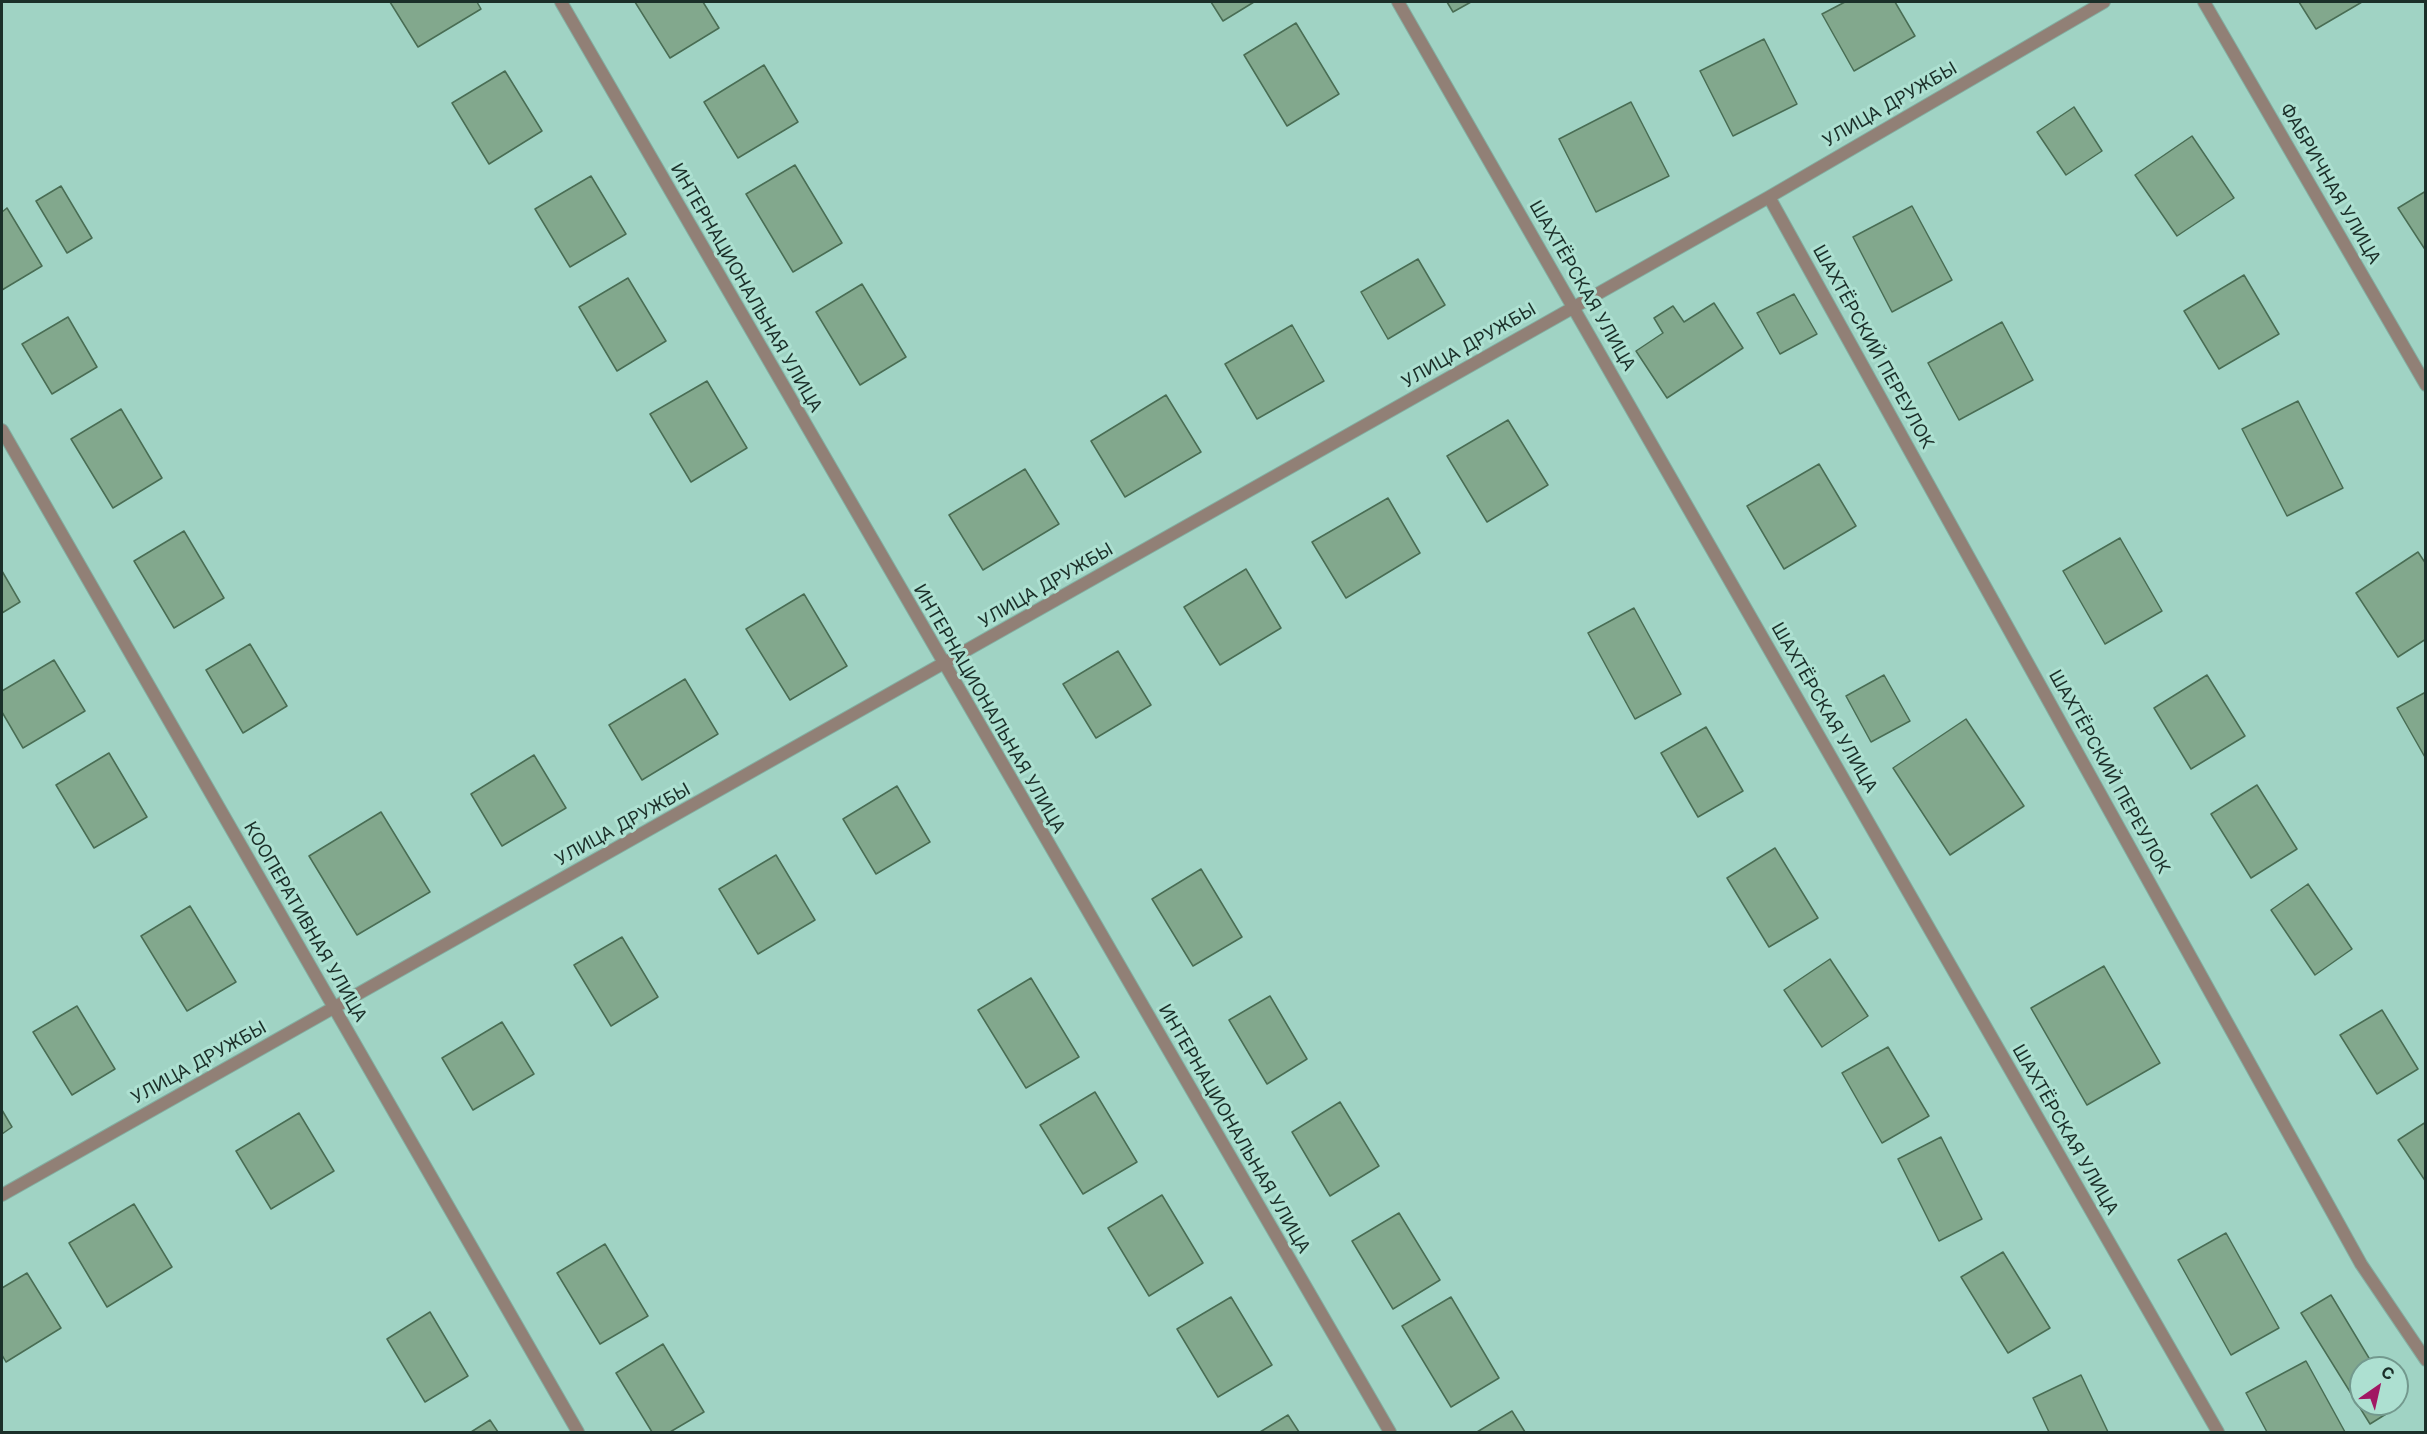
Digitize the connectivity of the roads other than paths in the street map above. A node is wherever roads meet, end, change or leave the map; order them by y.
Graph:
1 (561, 2) edge
2 (1398, 2) edge
3 (2104, 2) edge
4 (2204, 2) edge
5 (1769, 197) junction
6 (1573, 308) junction
7 (2426, 385) edge
8 (2, 430) edge
9 (943, 665) junction
10 (334, 1008) junction
11 (2, 1195) edge
12 (2426, 1360) edge
13 (578, 1432) edge
14 (1390, 1432) edge
15 (2218, 1432) edge

1 - 9 street, ИНТЕРНАЦИОНАЛЬНАЯ УЛИЦА
2 - 6 street, ШАХТЁРСКАЯ УЛИЦА
3 - 5 street, УЛИЦА ДРУЖБЫ
4 - 7 street, ФАБРИЧНАЯ УЛИЦА
5 - 6 street, УЛИЦА ДРУЖБЫ
5 - 12 street, ШАХТЁРСКИЙ ПЕРЕУЛОК
6 - 9 street, УЛИЦА ДРУЖБЫ
6 - 15 street, ШАХТЁРСКАЯ УЛИЦА
8 - 10 street, КООПЕРАТИВНАЯ УЛИЦА
9 - 10 street, УЛИЦА ДРУЖБЫ
9 - 14 street, ИНТЕРНАЦИОНАЛЬНАЯ УЛИЦА
10 - 11 street, УЛИЦА ДРУЖБЫ
10 - 13 street, КООПЕРАТИВНАЯ УЛИЦА

